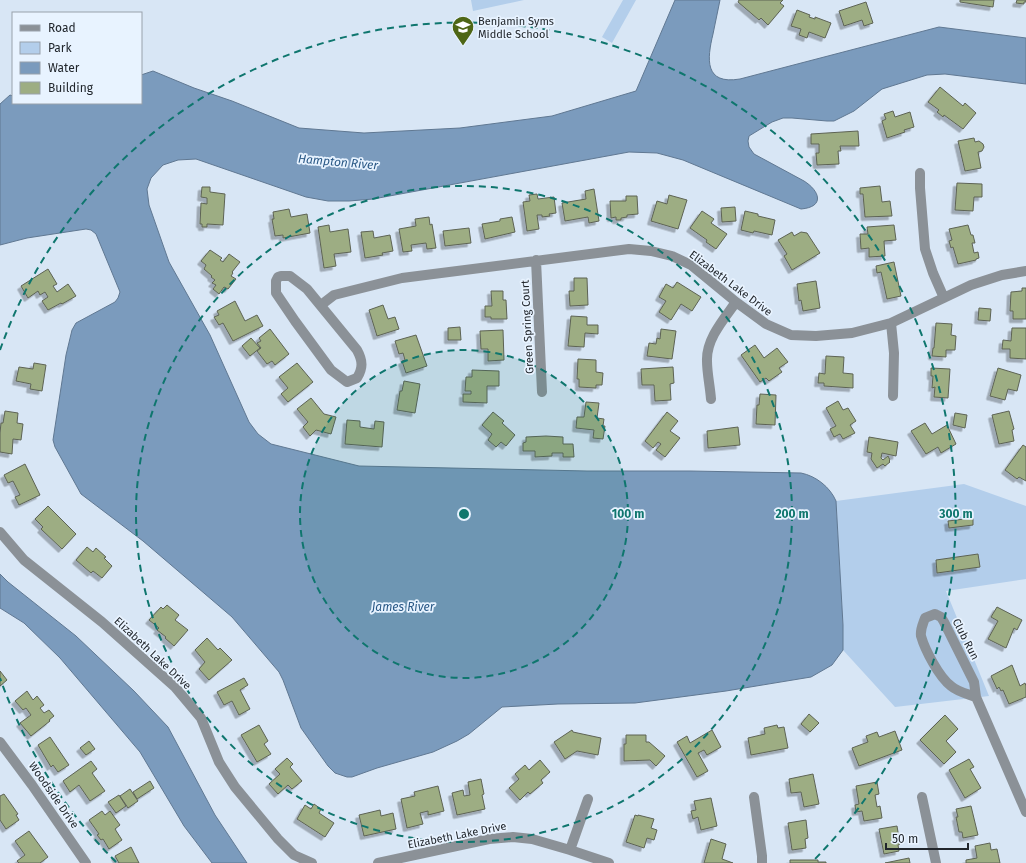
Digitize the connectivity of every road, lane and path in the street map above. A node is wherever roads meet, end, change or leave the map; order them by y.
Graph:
1 (920, 173) dead end
2 (536, 260) junction
3 (1026, 271) edge
4 (944, 298) junction
5 (736, 302) junction
6 (320, 305) junction
7 (890, 324) junction
8 (542, 392) dead end
9 (893, 396) dead end
10 (712, 398) dead end
11 (0, 532) edge
12 (976, 697) junction
13 (0, 742) edge
14 (754, 797) dead end
15 (922, 797) dead end
16 (588, 799) dead end
17 (1026, 812) edge
18 (570, 850) junction
19 (416, 859) edge
20 (86, 863) edge
21 (312, 863) edge
22 (378, 863) edge
23 (610, 863) edge
24 (762, 863) edge
25 (936, 863) edge

1 - 4 street
2 - 5 street, Elizabeth Lake Drive
2 - 6 street, Elizabeth Lake Drive
2 - 8 street, Green Spring Court
3 - 4 street, Elizabeth Lake Drive
4 - 7 street, Elizabeth Lake Drive
5 - 7 street, Elizabeth Lake Drive
5 - 10 street
6 - 6 street
7 - 9 street
11 - 21 street, Elizabeth Lake Drive
12 - 12 street, Club Run
12 - 17 street, Club Run
13 - 20 street, Woodside Drive
14 - 24 street
15 - 25 street
16 - 18 street
18 - 19 street, Elizabeth Lake Drive
18 - 23 street, Elizabeth Lake Drive
19 - 22 street, Elizabeth Lake Drive

